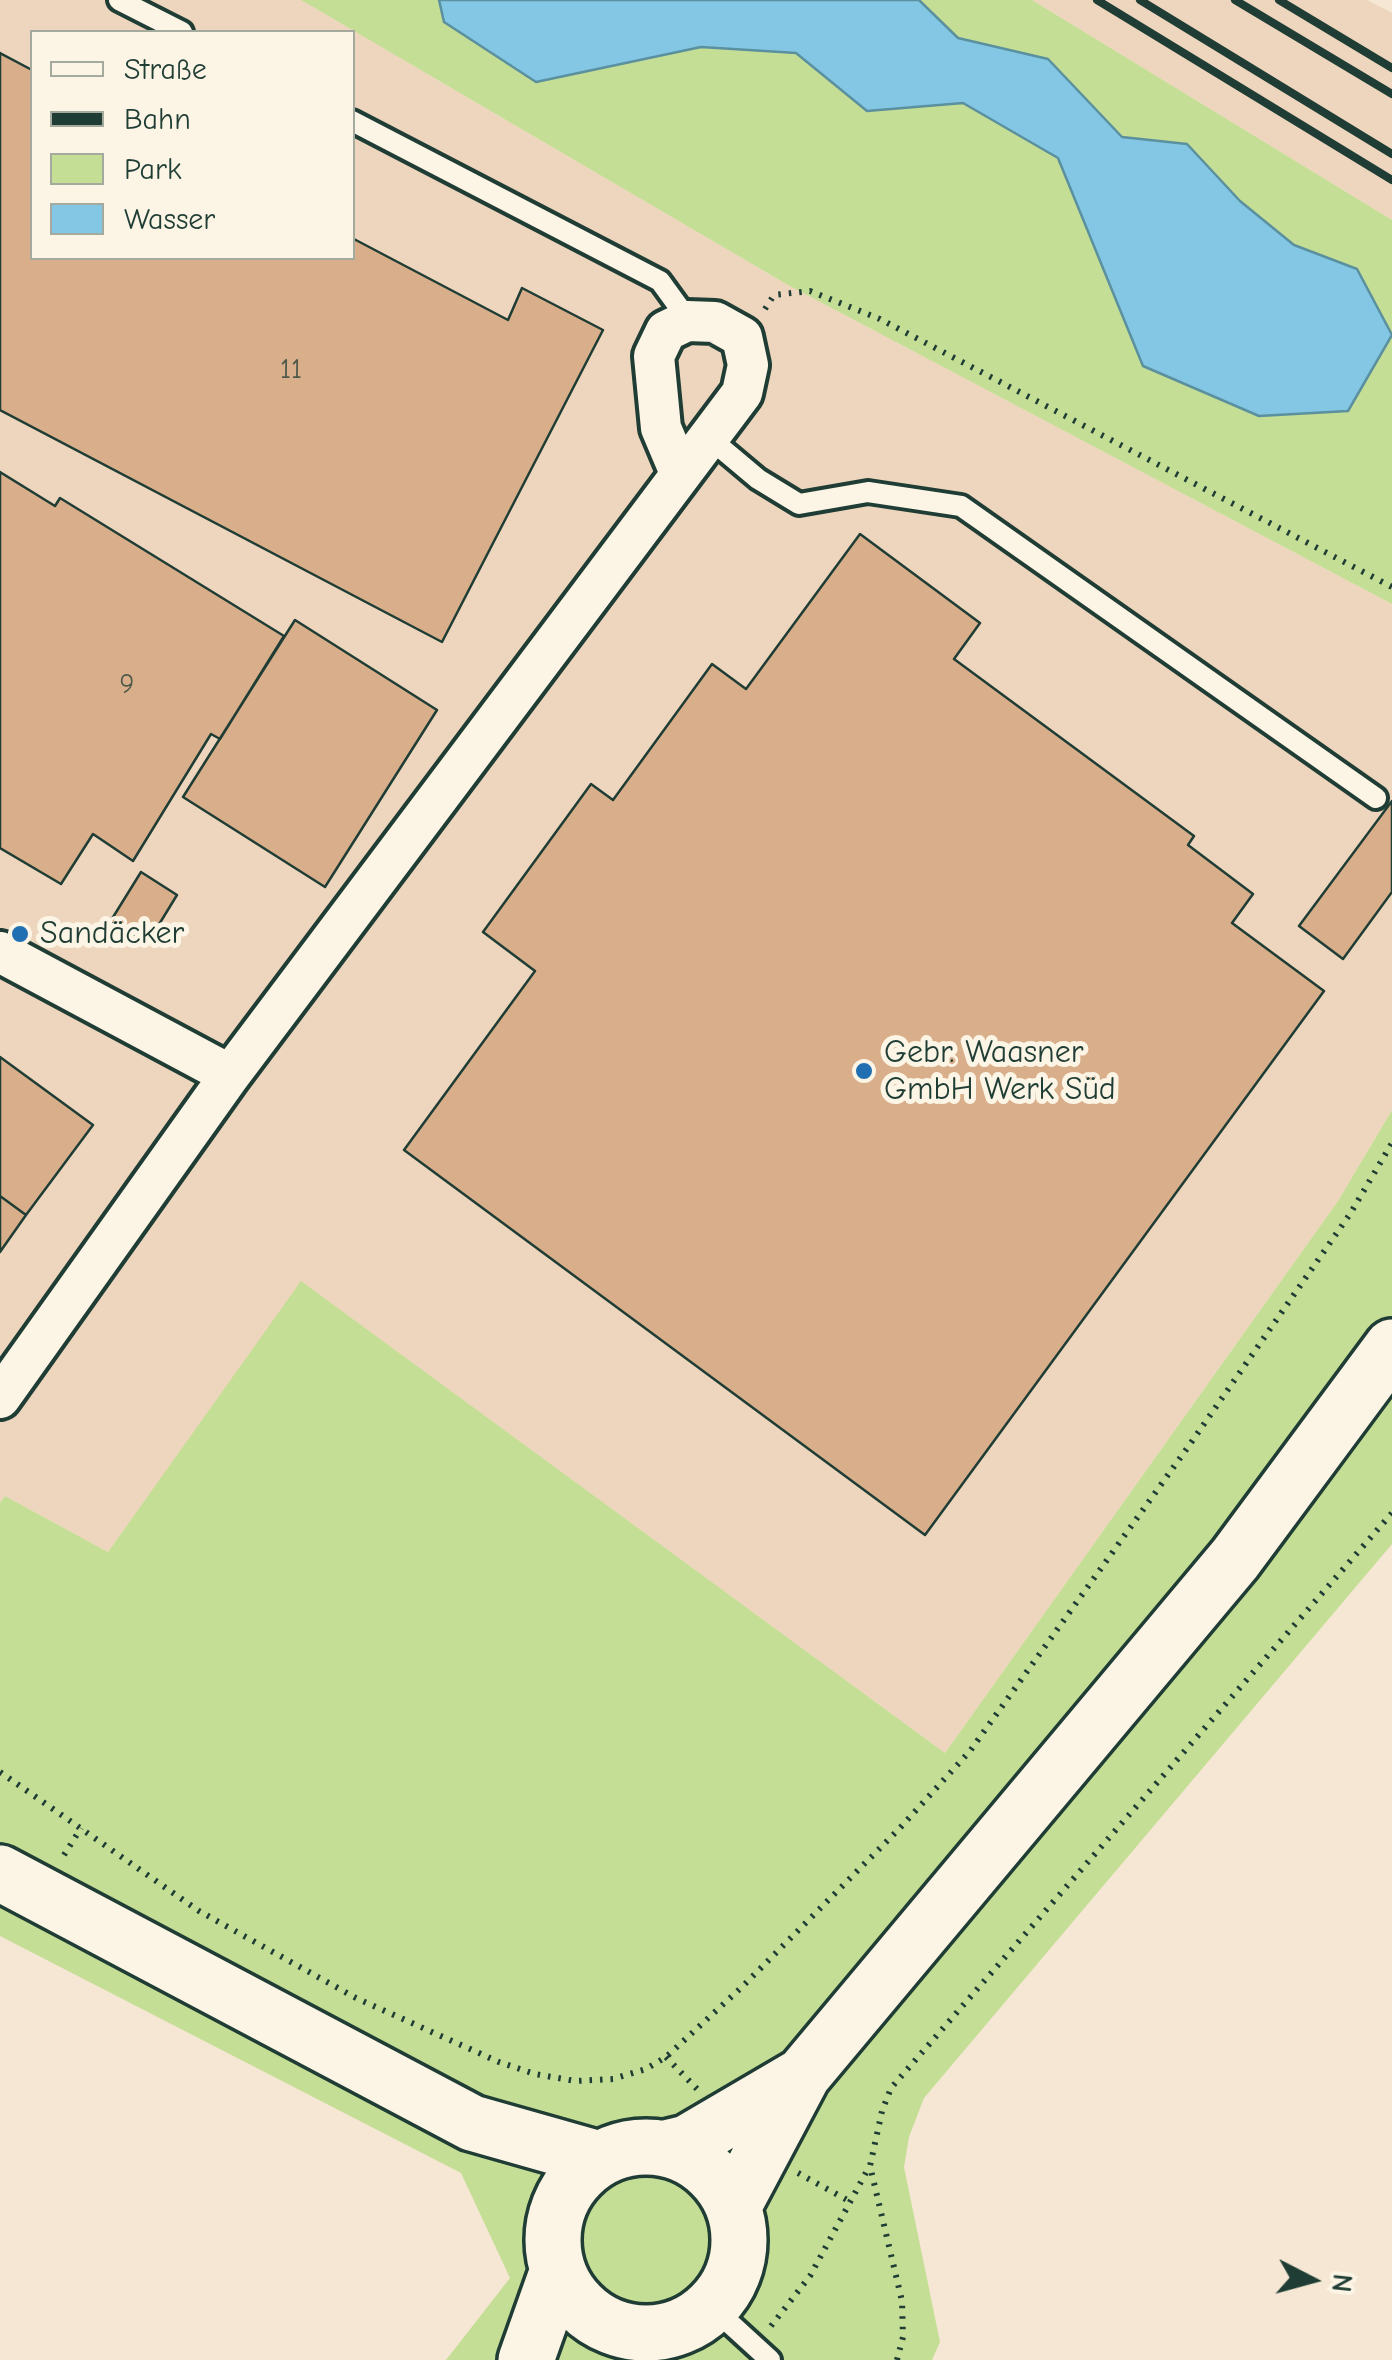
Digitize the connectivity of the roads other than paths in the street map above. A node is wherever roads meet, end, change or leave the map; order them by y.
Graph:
1 (119, 0) edge
2 (178, 30) edge
3 (355, 124) edge
4 (689, 321) junction
5 (708, 437) junction
6 (680, 473) junction
7 (1376, 798) dead end
8 (0, 952) edge
9 (230, 1075) junction
10 (1392, 1347) edge
11 (0, 1398) edge
12 (0, 1872) edge
13 (803, 2076) junction
14 (472, 2123) junction
15 (666, 2148) junction
16 (599, 2159) junction
17 (734, 2205) junction
18 (556, 2247) junction
19 (712, 2307) junction
20 (617, 2329) junction
21 (763, 2353) edge
22 (526, 2360) edge
23 (572, 2360) edge

1 - 2 lane
3 - 4 lane
4 - 5 street
4 - 6 street
5 - 6 street
5 - 7 lane
6 - 9 street
8 - 9 street
9 - 11 street
10 - 13 main road
12 - 14 main road
13 - 15 main road
13 - 17 main road
14 - 16 main road
14 - 18 main road
15 - 16 main road
15 - 17 main road
16 - 18 main road
17 - 19 main road
18 - 20 main road
18 - 22 main road
19 - 20 main road
19 - 21 lane
20 - 23 main road

